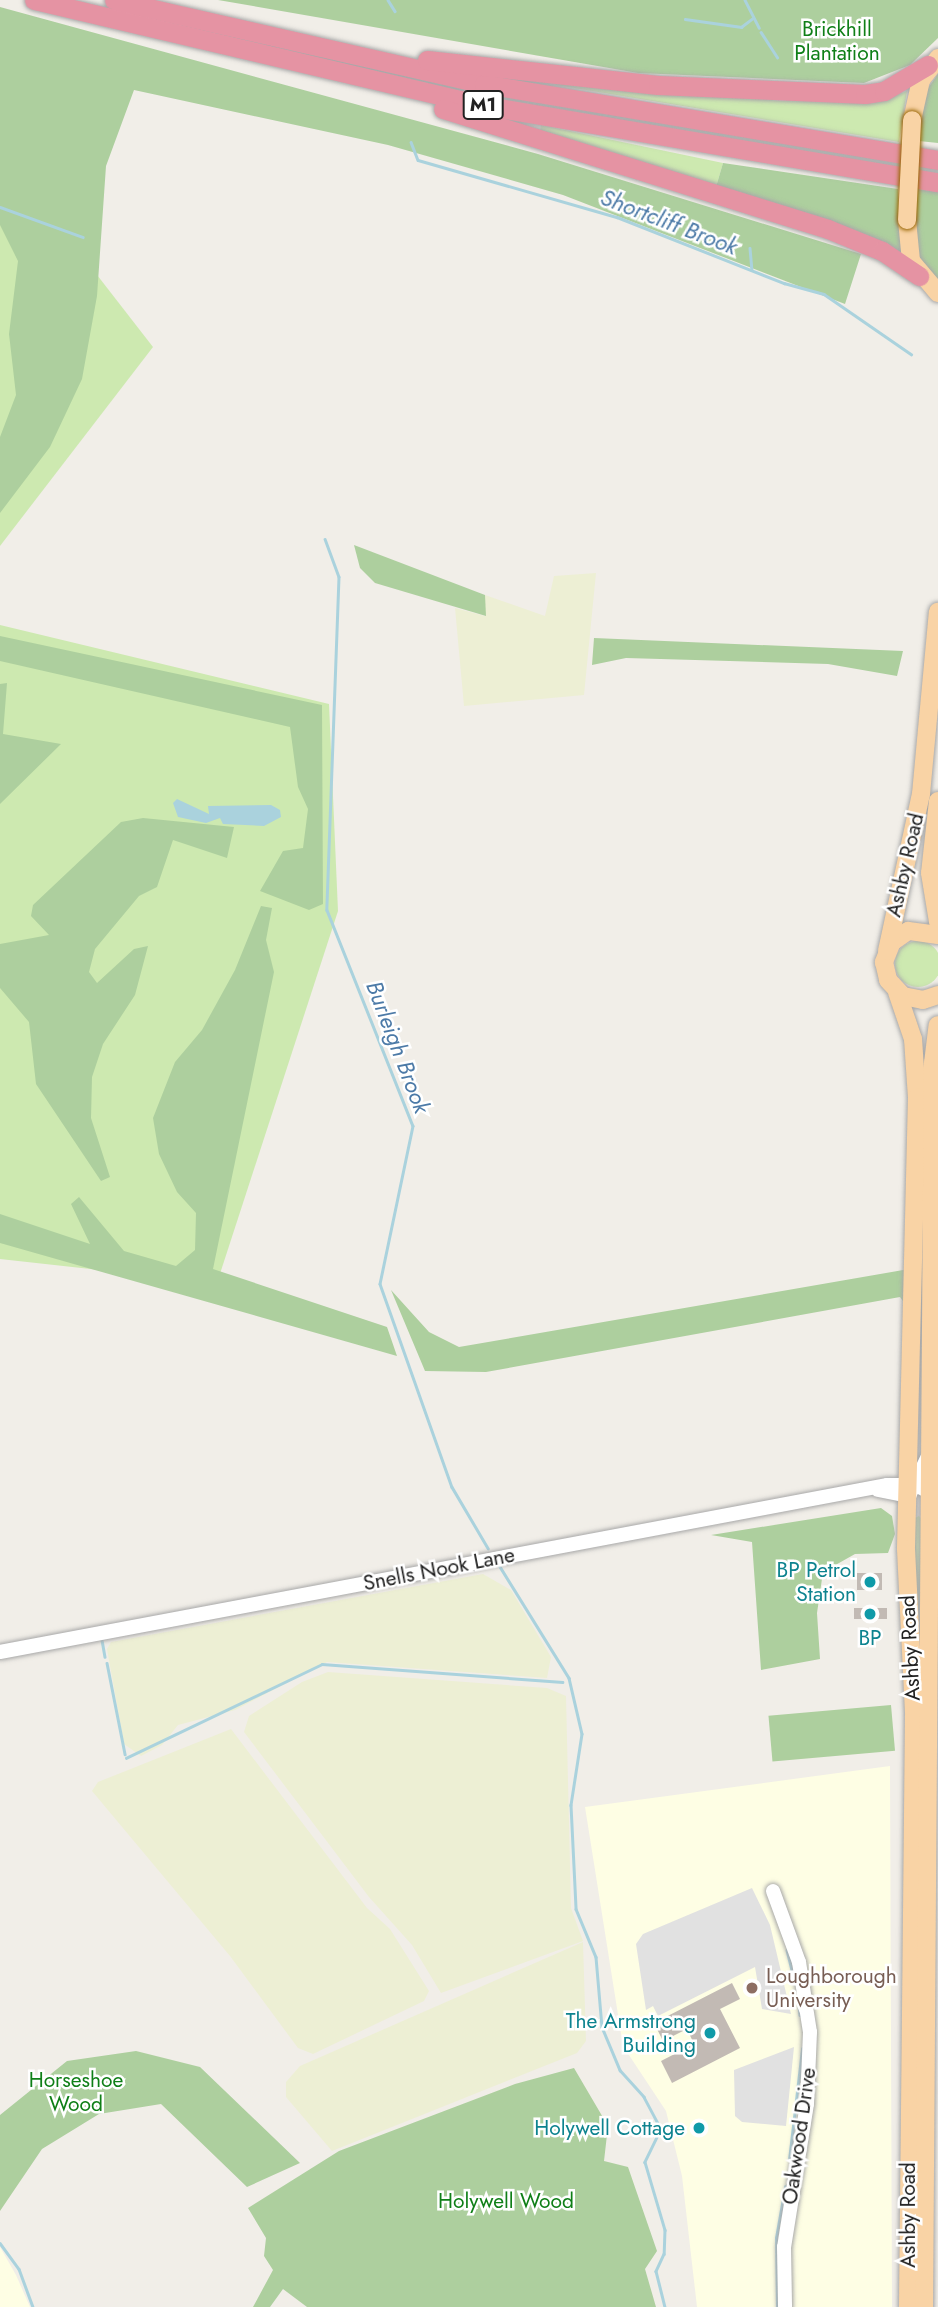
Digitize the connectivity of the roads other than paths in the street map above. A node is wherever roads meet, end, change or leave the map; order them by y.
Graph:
1 (34, 0) edge
2 (114, 0) edge
3 (327, 47) junction
4 (934, 60) edge
5 (287, 62) junction
6 (938, 160) edge
7 (938, 181) edge
8 (928, 285) edge
9 (938, 306) edge
10 (938, 612) edge
11 (938, 801) edge
12 (938, 922) edge
13 (938, 935) edge
14 (887, 951) junction
15 (897, 992) junction
16 (938, 995) edge
17 (938, 1025) edge
18 (910, 1461) junction
19 (916, 1489) junction
20 (838, 1497) junction
21 (0, 1652) edge
22 (773, 1891) dead end
23 (910, 1964) junction
24 (933, 1964) edge
25 (933, 2002) edge
26 (785, 2307) edge
27 (908, 2307) edge
28 (924, 2307) edge

1 - 5 highway, M1
2 - 3 highway, M1
3 - 4 highway
3 - 6 highway, M1
4 - 8 main road, bridge
5 - 7 highway, M1
5 - 8 highway
8 - 9 main road
10 - 14 main road, Ashby Road
11 - 12 main road, Ashby Road
13 - 14 main road
14 - 15 main road, Ashby Road
15 - 16 main road
15 - 18 main road, Ashby Road
17 - 19 main road, Ashby Road
18 - 19 main road, Ashby Road
18 - 20 street
19 - 20 street, Snells Nook Lane
19 - 23 main road, Ashby Road
19 - 24 main road, Ashby Road
20 - 21 street, Snells Nook Lane
22 - 26 street, Oakwood Drive
23 - 24 street
23 - 27 main road, Ashby Road
24 - 25 main road, Ashby Road
25 - 28 main road, Ashby Road

